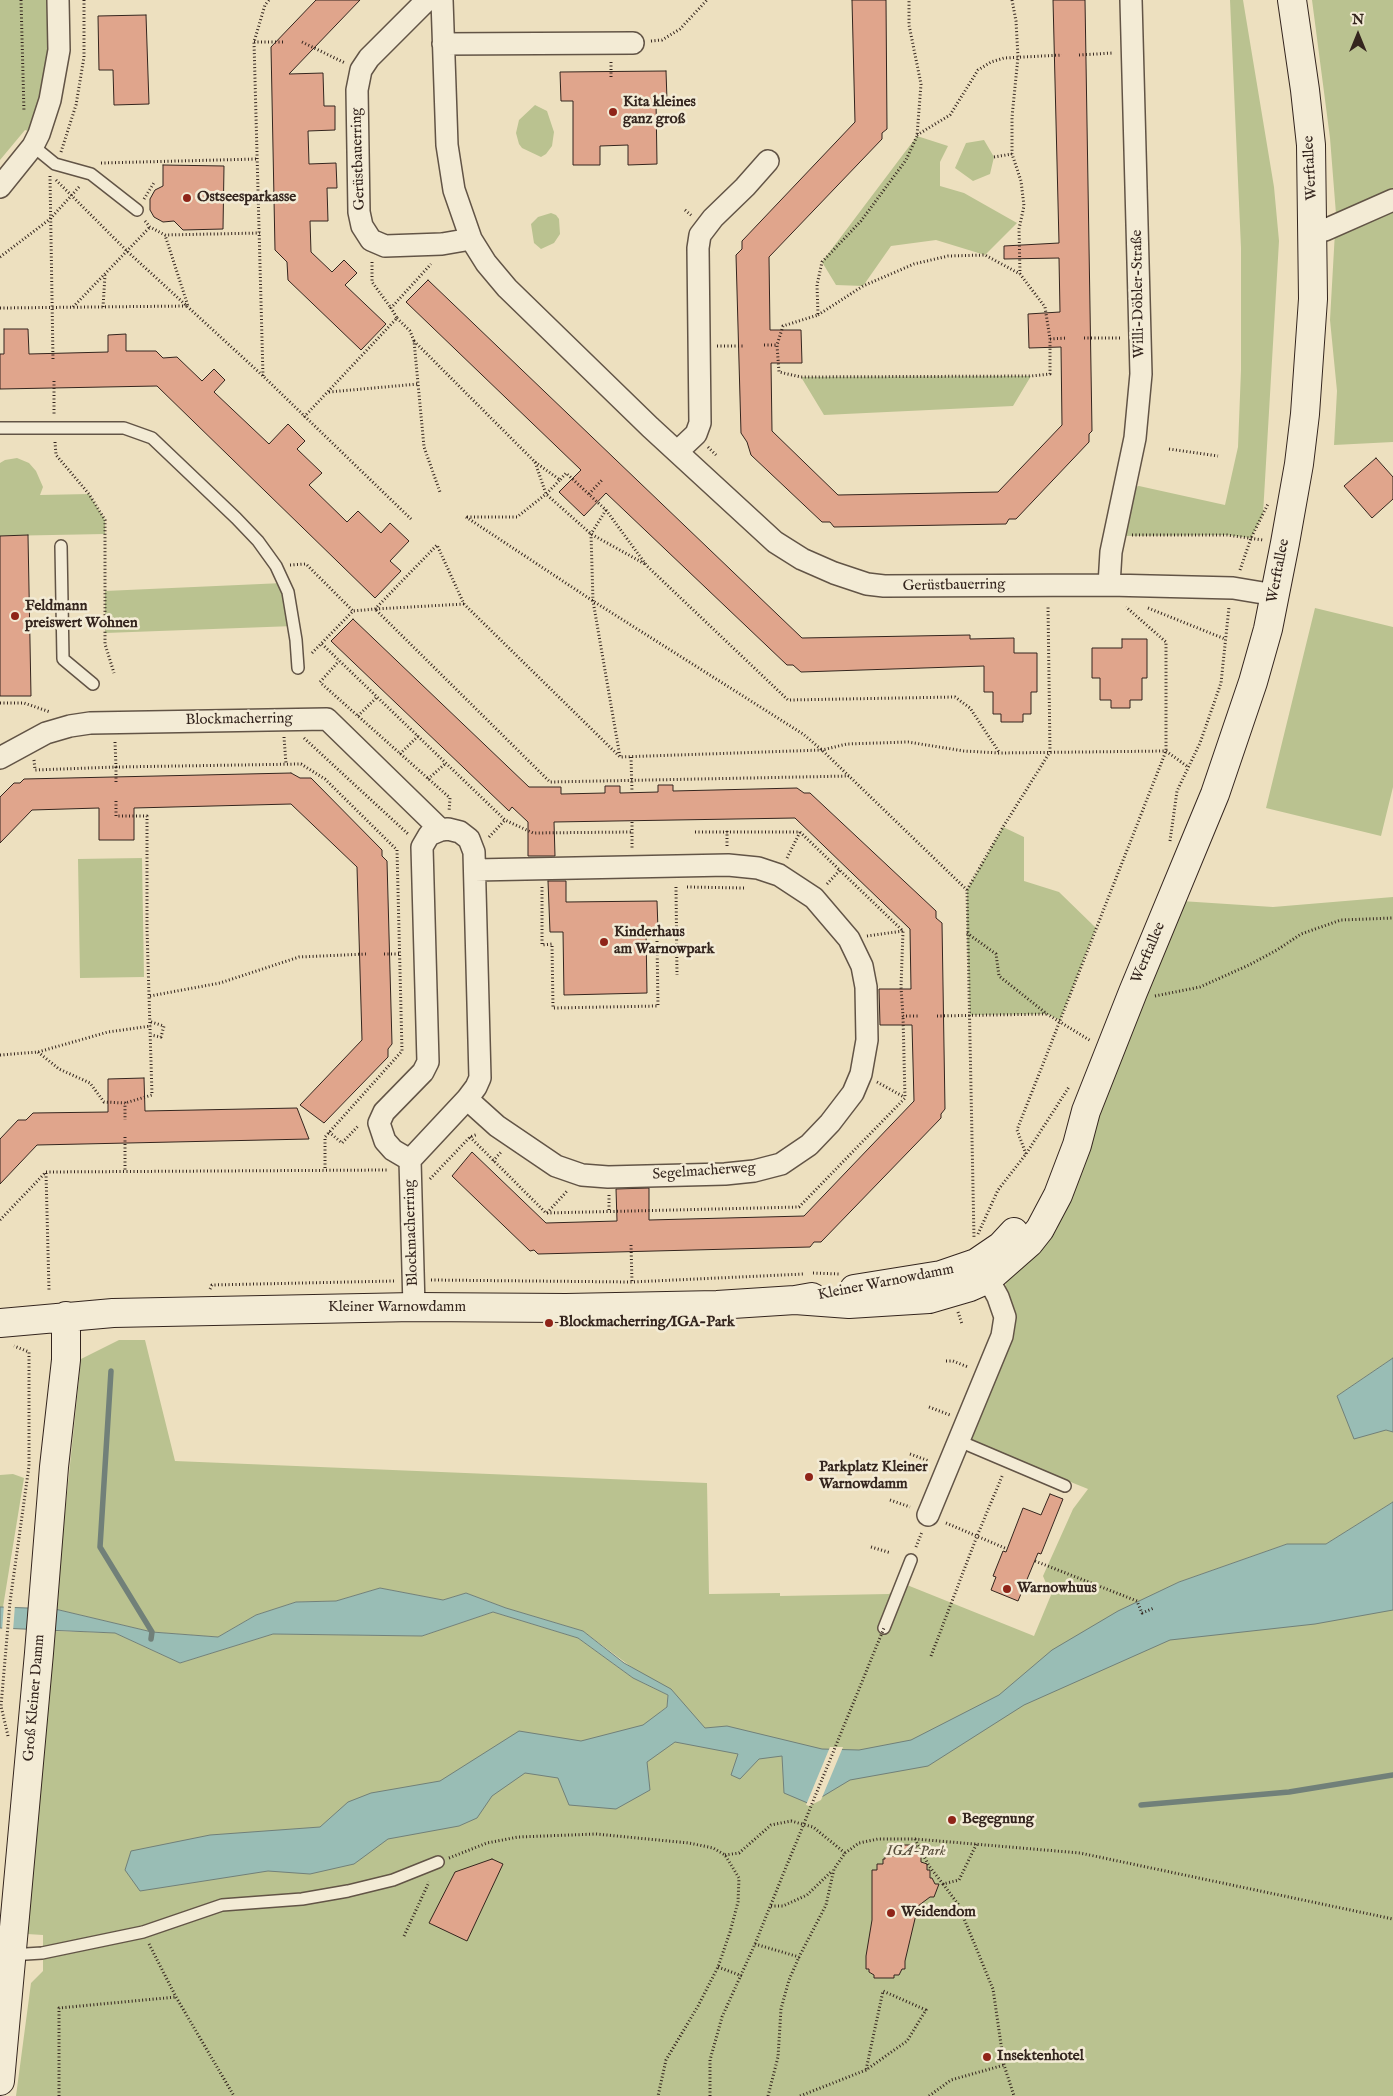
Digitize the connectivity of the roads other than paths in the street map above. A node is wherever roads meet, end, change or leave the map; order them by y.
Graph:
1 (58, 0) edge
2 (427, 0) edge
3 (442, 0) edge
4 (1131, 0) edge
5 (1292, 0) edge
6 (633, 43) road end
7 (443, 44) junction
8 (32, 146) junction
9 (768, 161) dead end
10 (0, 187) edge
11 (1393, 200) edge
12 (137, 210) road end
13 (1313, 230) junction
14 (471, 239) junction
15 (0, 428) edge
16 (678, 452) junction
17 (61, 546) dead end
18 (1109, 585) junction
19 (1275, 596) junction
20 (298, 668) road end
21 (93, 684) dead end
22 (0, 758) edge
23 (445, 829) junction
24 (475, 870) junction
25 (467, 1099) junction
26 (410, 1160) junction
27 (982, 1271) junction
28 (414, 1307) junction
29 (66, 1316) junction
30 (2, 1323) edge
31 (959, 1441) junction
32 (1065, 1486) dead end
33 (919, 1511) road end
34 (911, 1560) road end
35 (884, 1628) road end
36 (438, 1862) road end
37 (5, 1956) edge
38 (0, 2081) edge

1 - 8 street
2 - 14 street, Gerüstbauerring
3 - 7 street, Gerüstbauerring
4 - 18 street, Willi-Döbler-Straße
5 - 13 street, Werftallee
6 - 7 street
7 - 14 street, Gerüstbauerring
8 - 10 street
8 - 12 lane
9 - 16 street
11 - 13 street
13 - 19 street, Werftallee
14 - 16 street, Gerüstbauerring
15 - 20 lane
16 - 18 street, Gerüstbauerring
17 - 21 lane
18 - 19 street, Gerüstbauerring
19 - 27 street, Werftallee
22 - 23 street, Blockmacherring
23 - 24 street, Blockmacherring
23 - 26 street, Blockmacherring
24 - 25 street, Blockmacherring
24 - 25 street, Segelmacherweg
25 - 26 street, Blockmacherring
26 - 28 street, Blockmacherring
27 - 28 street, Kleiner Warnowdamm
27 - 31 street
28 - 29 street, Kleiner Warnowdamm
29 - 30 street, Kleiner Warnowdamm
29 - 37 street, Groß Kleiner Damm
31 - 32 lane
31 - 33 street
34 - 35 lane
36 - 37 lane
37 - 38 street, Groß Kleiner Damm

